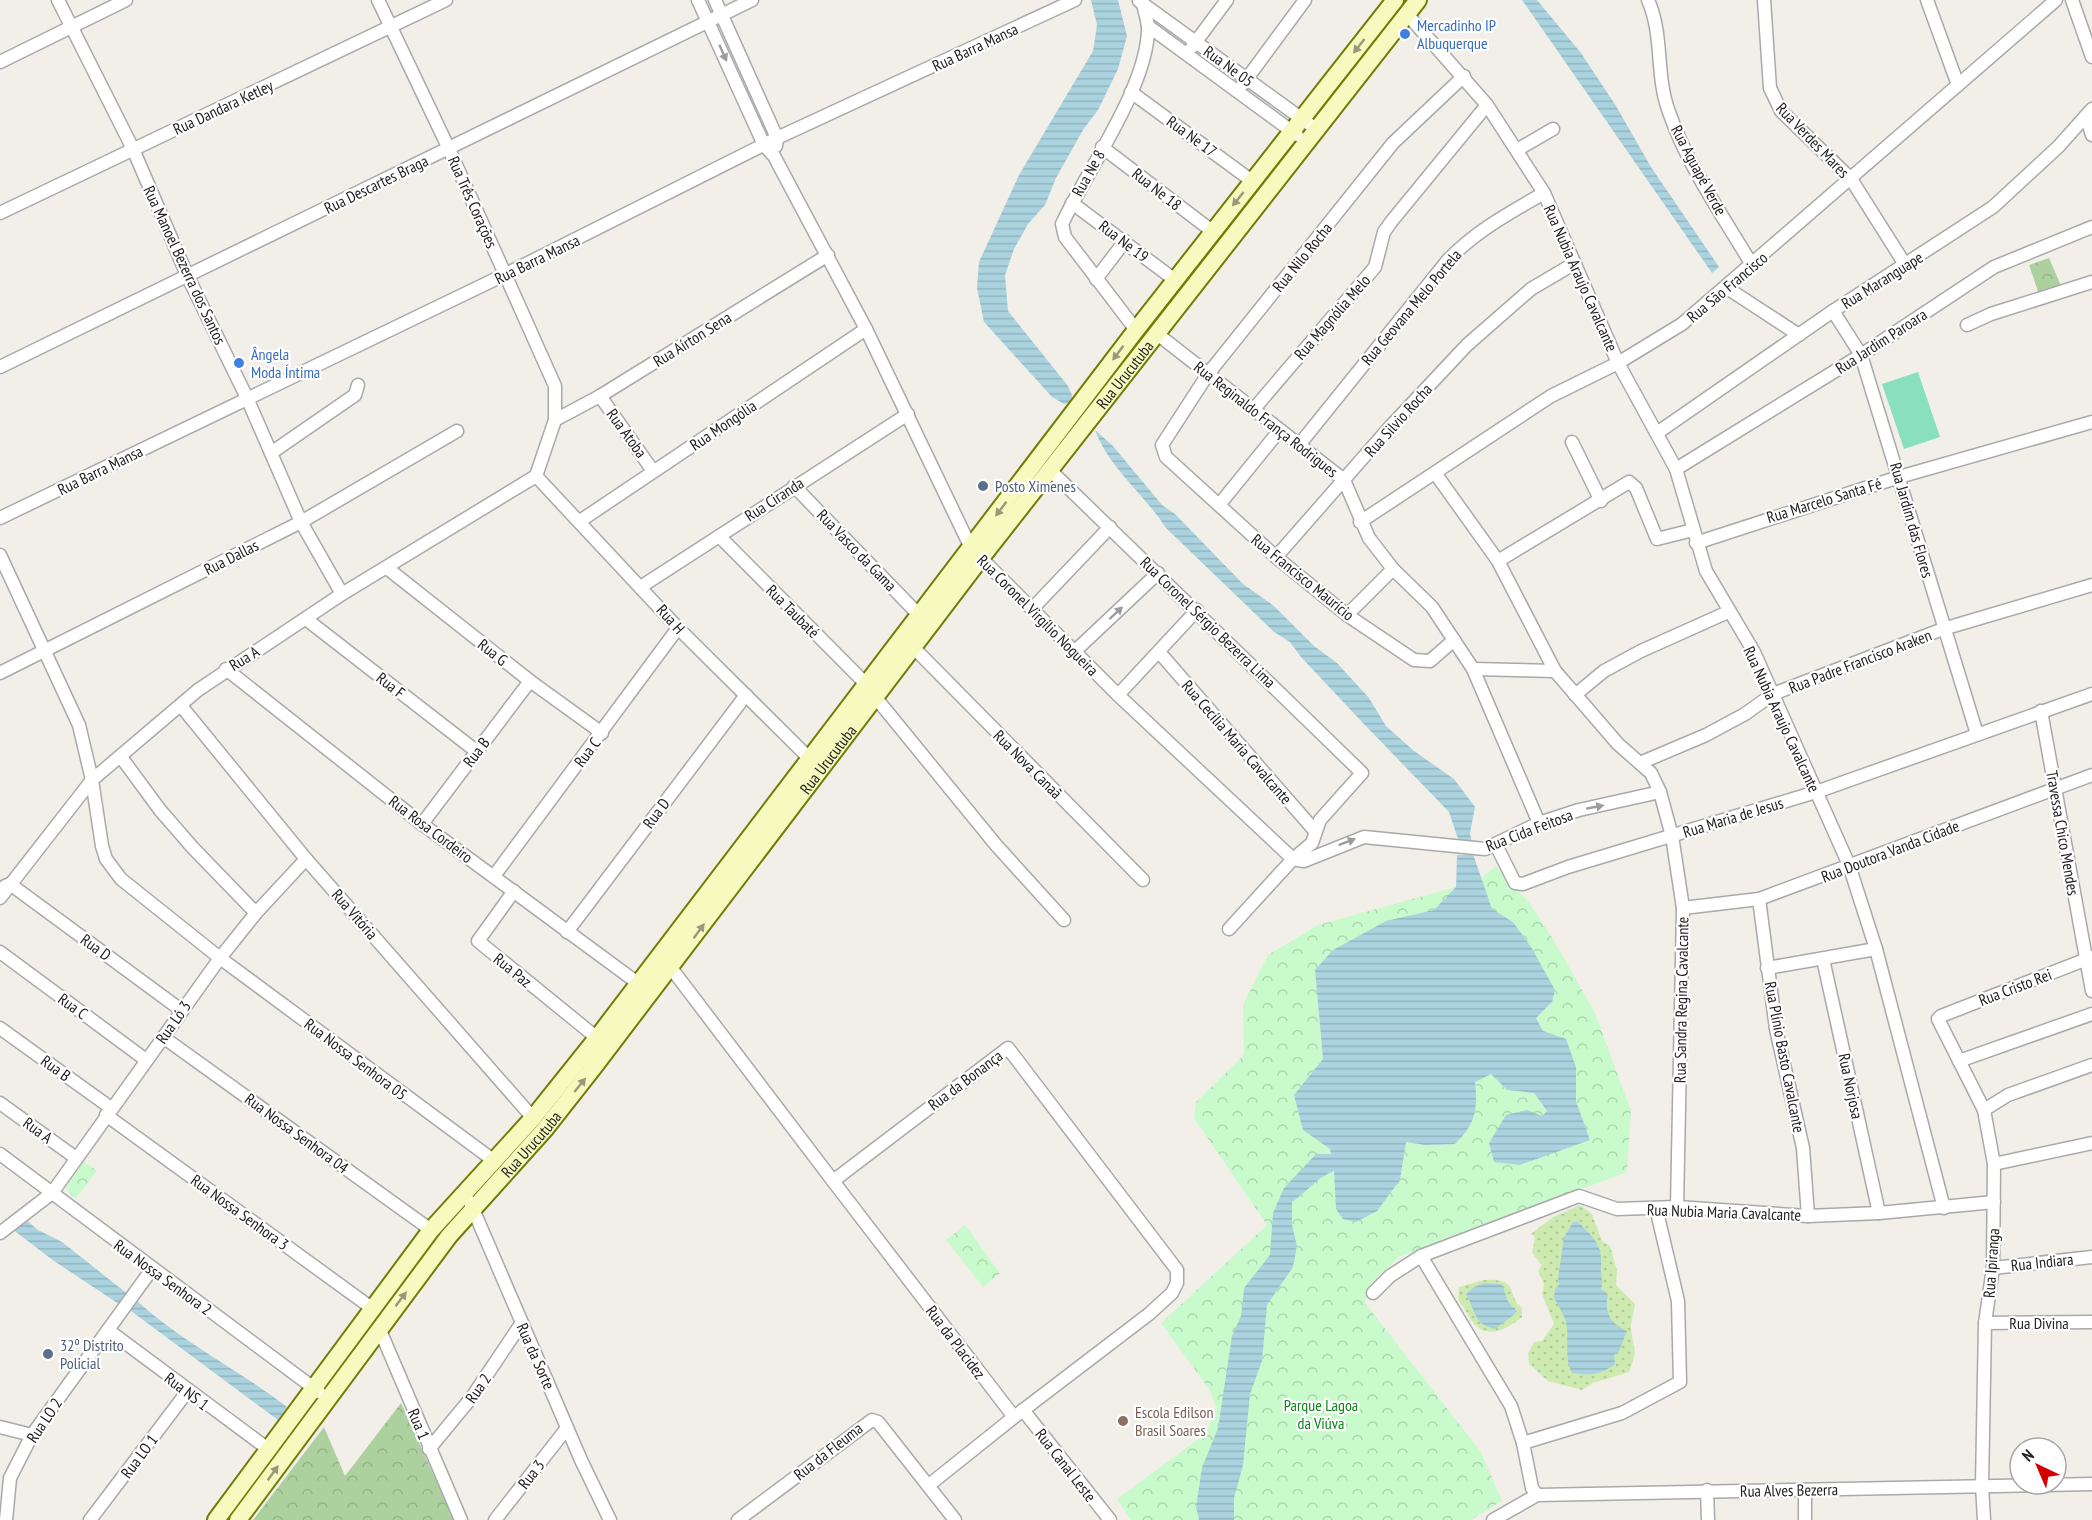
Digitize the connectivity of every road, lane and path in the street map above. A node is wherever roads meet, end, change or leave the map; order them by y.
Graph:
1 (58, 0) edge
2 (126, 0) edge
3 (378, 0) edge
4 (446, 0) edge
5 (698, 0) edge
6 (715, 0) edge
7 (752, 0) edge
8 (1076, 0) edge
9 (1227, 0) edge
10 (1305, 0) edge
11 (1418, 0) edge
12 (1648, 0) edge
13 (1764, 0) edge
14 (1927, 0) edge
15 (2056, 0) edge
16 (2072, 0) edge
17 (1141, 1) edge
18 (1392, 1) edge
19 (2043, 5) edge
20 (1407, 14) junction
21 (722, 15) junction
22 (709, 21) junction
23 (71, 26) junction
24 (1148, 26) junction
25 (392, 27) junction
26 (1196, 42) junction
27 (1189, 53) junction
28 (2092, 57) edge
29 (0, 62) edge
30 (1464, 76) junction
31 (1247, 78) junction
32 (1958, 85) junction
33 (1240, 91) junction
34 (1131, 92) junction
35 (1487, 105) junction
36 (2089, 113) edge
37 (1295, 124) junction
38 (1553, 129) dead end
39 (2092, 135) edge
40 (1310, 136) junction
41 (777, 138) junction
42 (764, 145) junction
43 (1102, 147) junction
44 (133, 149) junction
45 (449, 149) junction
46 (1517, 150) junction
47 (774, 156) junction
48 (1851, 179) junction
49 (1252, 181) junction
50 (1544, 193) junction
51 (1072, 202) junction
52 (0, 213) edge
53 (2092, 227) edge
54 (1212, 231) junction
55 (1125, 241) junction
56 (828, 255) junction
57 (1575, 263) junction
58 (1752, 265) junction
59 (1906, 266) junction
60 (506, 274) junction
61 (188, 275) junction
62 (1096, 279) junction
63 (1175, 280) junction
64 (2092, 282) edge
65 (1727, 288) junction
66 (1833, 311) junction
67 (1967, 325) dead end
68 (866, 329) junction
69 (1136, 330) junction
70 (1156, 333) junction
71 (1799, 335) junction
72 (1861, 355) junction
73 (1618, 363) junction
74 (0, 367) edge
75 (1208, 374) junction
76 (358, 386) dead end
77 (600, 396) junction
78 (247, 398) junction
79 (1253, 411) junction
80 (908, 414) junction
81 (555, 420) junction
82 (2092, 422) edge
83 (457, 431) dead end
84 (1279, 431) junction
85 (1656, 433) junction
86 (1572, 442) dead end
87 (1299, 445) junction
88 (271, 453) junction
89 (1163, 454) joint
90 (1676, 469) junction
91 (653, 471) junction
92 (1051, 471) junction
93 (1435, 473) junction
94 (536, 476) junction
95 (1899, 477) junction
96 (1344, 480) junction
97 (794, 486) junction
98 (1601, 501) junction
99 (1219, 505) junction
100 (0, 518) edge
101 (580, 521) junction
102 (301, 522) junction
103 (1360, 522) junction
104 (1110, 527) junction
105 (719, 536) junction
106 (1694, 536) junction
107 (976, 553) junction
108 (0, 555) edge
109 (1276, 556) junction
110 (1498, 561) junction
111 (387, 568) junction
112 (1393, 568) junction
113 (1158, 573) junction
114 (2092, 585) edge
115 (642, 586) junction
116 (342, 594) junction
117 (1032, 609) junction
118 (1197, 610) junction
119 (1728, 612) junction
120 (919, 615) junction
121 (1347, 615) junction
122 (306, 619) junction
123 (678, 628) junction
124 (1943, 629) junction
125 (1454, 640) junction
126 (914, 648) junction
127 (46, 651) junction
128 (1074, 652) junction
129 (1159, 652) junction
130 (226, 669) junction
131 (1473, 669) junction
132 (1555, 671) junction
133 (0, 673) edge
134 (530, 681) junction
135 (872, 692) junction
136 (1118, 694) junction
137 (1773, 694) junction
138 (2092, 694) edge
139 (746, 695) junction
140 (1575, 695) junction
141 (182, 707) junction
142 (2041, 711) junction
143 (602, 733) junction
144 (1977, 734) junction
145 (476, 751) junction
146 (121, 757) junction
147 (810, 759) junction
148 (1640, 763) junction
149 (2092, 775) edge
150 (92, 780) junction
151 (2056, 788) junction
152 (1660, 792) junction
153 (1816, 792) junction
154 (775, 817) junction
155 (1539, 823) junction
156 (422, 824) junction
157 (1315, 831) junction
158 (1672, 836) junction
159 (758, 840) junction
160 (1496, 845) junction
161 (1293, 859) junction
162 (306, 860) junction
163 (1849, 866) junction
164 (494, 876) junction
165 (1143, 880) dead end
166 (5, 886) edge
167 (513, 891) junction
168 (0, 898) edge
169 (1759, 899) junction
170 (1683, 908) junction
171 (256, 913) junction
172 (1064, 920) dead end
173 (1229, 929) dead end
174 (567, 932) junction
175 (1876, 949) junction
176 (0, 952) edge
177 (660, 955) junction
178 (220, 958) junction
179 (1823, 959) junction
180 (2089, 959) edge
181 (1767, 968) junction
182 (671, 969) junction
183 (639, 984) junction
184 (2092, 991) edge
185 (181, 1010) junction
186 (2092, 1014) edge
187 (1939, 1018) joint
188 (0, 1028) edge
189 (163, 1036) junction
190 (597, 1038) junction
191 (146, 1060) junction
192 (1959, 1061) junction
193 (2092, 1065) edge
194 (0, 1103) edge
195 (1984, 1110) junction
196 (109, 1112) junction
197 (532, 1118) junction
198 (2092, 1143) edge
199 (0, 1154) edge
200 (76, 1158) junction
201 (493, 1160) junction
202 (1994, 1164) junction
203 (833, 1181) junction
204 (465, 1191) junction
205 (52, 1193) junction
206 (1994, 1202) junction
207 (1677, 1207) junction
208 (473, 1208) junction
209 (1656, 1208) junction
210 (1944, 1208) junction
211 (1879, 1213) junction
212 (1808, 1216) junction
213 (431, 1230) junction
214 (0, 1233) edge
215 (1421, 1256) junction
216 (2092, 1257) edge
217 (1993, 1268) junction
218 (152, 1269) junction
219 (1373, 1293) dead end
220 (373, 1309) junction
221 (2092, 1322) edge
222 (1985, 1323) junction
223 (521, 1324) junction
224 (379, 1328) junction
225 (108, 1330) junction
226 (314, 1388) junction
227 (188, 1392) junction
228 (327, 1398) junction
229 (1018, 1413) junction
230 (0, 1427) edge
231 (567, 1428) junction
232 (32, 1435) junction
233 (1523, 1443) junction
234 (268, 1449) junction
235 (429, 1449) junction
236 (2092, 1484) edge
237 (929, 1485) junction
238 (1982, 1485) junction
239 (1707, 1490) junction
240 (1804, 1490) junction
241 (1537, 1495) junction
242 (6, 1520) edge
243 (90, 1520) edge
244 (216, 1520) edge
245 (238, 1520) edge
246 (460, 1520) edge
247 (495, 1520) edge
248 (610, 1520) edge
249 (738, 1520) edge
250 (955, 1520) edge
251 (1110, 1520) edge
252 (1493, 1520) edge
253 (1708, 1520) edge
254 (1805, 1520) edge
255 (1984, 1520) edge

1 - 23 street, Rua Manoel Bezerra dos Santos
2 - 23 street
3 - 25 street, Rua Três Corações
4 - 25 street, Rua Dandara Ketley
5 - 22 street, Rua Coronel Virgílio Nogueira
6 - 21 street
7 - 21 street, Rua Descartes Braga
8 - 41 street, Rua Barra Mansa
9 - 26 street
10 - 31 street
11 - 20 street, Rua Urucutuba
12 - 58 street, Rua Aguapé Verde
13 - 48 street, Rua Verdes Mares
14 - 32 street
15 - 19 street, Rua São Francisco
16 - 28 street
17 - 24 street, Rua Ne 8
17 - 26 street, Rua Ne 05
18 -> 37 street, Rua Urucutuba
19 - 32 street, Rua São Francisco
20 - 30 street, Rua Nubia Araujo Cavalcante
20 - 40 street, Rua Urucutuba
21 - 22 street, Rua Descartes Braga
21 - 41 street
22 -> 42 street, Rua Coronel Virgílio Nogueira
22 - 45 street, Rua Descartes Braga
23 - 29 street
23 - 44 street, Rua Manoel Bezerra dos Santos
24 - 27 street, Rua Ne 05
24 - 34 street, Rua Ne 8
25 - 44 street, Rua Dandara Ketley
25 - 45 street, Rua Três Corações
26 - 27 street
26 - 31 street, Rua Ne 05
27 - 33 street, Rua Ne 05
30 - 35 street, Rua Nubia Araujo Cavalcante
30 - 75 street, Rua Nilo Rocha
31 - 33 street
31 - 37 street, Rua Ne 05
32 - 48 street, Rua São Francisco
33 - 37 street, Rua Ne 05
34 - 43 street, Rua Ne 8
34 - 49 street, Rua Ne 17
35 - 46 street, Rua Nubia Araujo Cavalcante
35 - 79 street, Rua Magnólia Melo
36 - 39 street
36 - 59 street, Rua Maranguape
37 - 40 street, Rua Ne 05
37 - 49 street, Rua Urucutuba
38 - 46 street
40 - 70 street, Rua Urucutuba
41 - 42 street, Rua Barra Mansa
41 - 47 street
42 - 47 street, Rua Coronel Virgílio Nogueira
42 - 60 street, Rua Barra Mansa
43 - 51 street, Rua Ne 8
43 - 54 street, Rua Ne 18
44 - 52 street, Rua Dandara Ketley
44 - 61 street, Rua Manoel Bezerra dos Santos
45 - 60 street, Rua Três Corações
45 - 61 street, Rua Descartes Braga
46 - 50 street, Rua Nubia Araujo Cavalcante
47 - 56 street, Rua Coronel Virgílio Nogueira
48 - 58 street, Rua São Francisco
48 - 59 street, Rua Verdes Mares
49 -> 54 street, Rua Urucutuba
50 - 57 street, Rua Nubia Araujo Cavalcante
50 - 87 street, Rua Geovana Melo Portela
51 - 55 street, Rua Ne 19
51 - 62 street, Rua Ne 8
53 - 72 street, Rua Jardim Paroara
54 - 63 street, Rua Urucutuba
55 - 62 street
55 - 63 street, Rua Ne 19
56 - 68 street, Rua Coronel Virgílio Nogueira
56 - 77 street, Rua Aírton Sena
57 - 73 street, Rua Nubia Araujo Cavalcante
57 - 96 street, Rua Silvio Rocha
58 - 65 street, Rua São Francisco
59 - 66 street, Rua Maranguape
60 - 78 street, Rua Barra Mansa
60 - 81 street, Rua Três Corações
61 - 74 street, Rua Descartes Braga
61 - 78 street, Rua Manoel Bezerra dos Santos
62 - 69 street, Rua Ne 8
63 - 69 street, Rua Urucutuba
64 - 67 street
65 - 71 street
65 - 73 street, Rua São Francisco
66 - 71 street, Rua Maranguape
66 - 72 street, Rua Jardim das Flores
68 - 80 street, Rua Coronel Virgílio Nogueira
68 - 91 street, Rua Mongólia
69 -> 107 street, Rua Urucutuba
70 - 75 street, Rua Reginaldo França Rodrigues
70 - 92 street, Rua Urucutuba
71 - 85 street, Rua Maranguape
72 - 90 street, Rua Jardim Paroara
72 - 95 street, Rua Jardim das Flores
73 - 85 street, Rua Nubia Araujo Cavalcante
73 - 93 street, Rua São Francisco
75 - 79 street, Rua Reginaldo França Rodrigues
75 - 89 street, Rua Nilo Rocha
76 - 88 street
77 - 81 street, Rua Aírton Sena
77 - 91 street, Rua Atoba
78 - 88 street, Rua Manoel Bezerra dos Santos
78 - 100 street, Rua Barra Mansa
79 - 84 street, Rua Reginaldo França Rodrigues
80 - 97 street, Rua Ciranda
80 - 107 street, Rua Coronel Virgílio Nogueira
81 - 94 street, Rua Três Corações
82 - 95 street, Rua Marcelo Santa Fé
83 - 102 street, Rua Dallas
84 - 87 street, Rua Reginaldo França Rodrigues
84 - 99 street
85 - 90 street, Rua Nubia Araujo Cavalcante
86 - 98 street
87 - 96 street, Rua Reginaldo França Rodrigues
88 - 102 street, Rua Manoel Bezerra dos Santos
89 - 99 street, Rua Francisco Maurício
90 - 106 street, Rua Nubia Araujo Cavalcante
91 - 101 street, Rua Mongólia
92 - 104 street, Rua Coronel Sérgio Bezerra Lima
92 - 107 street, Rua Urucutuba
93 - 103 street, Rua São Francisco
93 - 110 street, Rua Sandra Regina Cavalcante
94 - 101 street, Rua H
94 - 111 street, Rua A
95 - 106 street, Rua Marcelo Santa Fé
95 - 124 street, Rua Jardim das Flores
96 - 103 street, Rua Reginaldo França Rodrigues
96 - 109 street, Rua Silvio Rocha
97 - 105 street, Rua Ciranda
97 - 120 street, Rua Vasco da Gama
98 - 106 street, Rua Marcelo Santa Fé
98 - 110 street
99 - 109 street, Rua Francisco Maurício
101 - 115 street, Rua H
102 - 116 street, Rua Manoel Bezerra dos Santos
102 - 127 street, Rua Dallas
103 - 112 street, Rua Reginaldo França Rodrigues
104 - 113 street, Rua Coronel Sérgio Bezerra Lima
104 - 117 street
105 - 115 street, Rua Ciranda
105 - 135 street, Rua Taubaté
106 - 119 street, Rua Nubia Araujo Cavalcante
107 - 117 street, Rua Coronel Virgílio Nogueira
107 - 120 street, Rua Urucutuba
107 - 126 street, Rua Urucutuba
108 - 127 street, Rua Nossa Senhora 05
109 - 121 street, Rua Francisco Maurício
110 - 132 street, Rua Sandra Regina Cavalcante
111 - 116 street, Rua A
111 - 134 street, Rua G
112 - 121 street
112 - 125 street, Rua Reginaldo França Rodrigues
113 - 118 street, Rua Coronel Sérgio Bezerra Lima
128 -> 113 street
114 - 124 street, Rua Padre Francisco Araken
115 - 123 street, Rua H
116 - 122 street, Rua A
117 - 128 street, Rua Coronel Virgílio Nogueira
118 - 129 street
118 - 157 street, Rua Coronel Sérgio Bezerra Lima
119 - 137 street, Rua Nubia Araujo Cavalcante
119 - 140 street
120 - 135 street, Rua Urucutuba
121 - 125 street, Rua Francisco Maurício
122 - 130 street, Rua A
122 - 145 street, Rua F
123 - 139 street, Rua H
123 - 143 street, Rua C
124 - 137 street, Rua Padre Francisco Araken
124 - 144 street, Rua Jardim das Flores
125 - 131 street, Rua Reginaldo França Rodrigues
126 - 135 street, Rua Urucutuba
126 - 165 street, Rua Nova Canaã
127 - 133 street, Rua Dallas
127 - 150 street, Rua Nossa Senhora 05
128 - 136 street, Rua Coronel Virgílio Nogueira
129 - 136 street
129 - 157 street, Rua Cecília Maria Cavalcante
130 - 141 street, Rua A
130 - 156 street, Rua Rosa Cordeiro
131 - 132 street
131 - 155 street, Rua Reginaldo França Rodrigues
132 - 140 street, Rua Sandra Regina Cavalcante
134 - 143 street, Rua G
134 - 145 street, Rua B
135 - 147 street, Rua Urucutuba
135 - 154 street, Rua Urucutuba
135 - 172 street, Rua Taubaté
136 - 161 street, Rua Coronel Virgílio Nogueira
137 - 148 street, Rua Padre Francisco Araken
137 - 153 street, Rua Nubia Araujo Cavalcante
138 - 142 street, Rua Maria de Jesus
139 - 147 street, Rua H
139 - 174 street, Rua D
140 - 148 street, Rua Sandra Regina Cavalcante
141 - 146 street, Rua A
141 - 162 street, Rua Vitória
142 - 144 street, Rua Maria de Jesus
142 - 151 street, Travessa Chico Mendes
143 - 164 street, Rua C
144 - 153 street, Rua Maria de Jesus
145 - 156 street, Rua B
146 - 150 street, Rua A
146 - 171 street
147 - 154 street, Rua Urucutuba
148 - 152 street, Rua Sandra Regina Cavalcante
149 - 151 street, Rua Doutora Vanda Cidade
150 - 166 street, Rua A
150 - 178 street, Rua Nossa Senhora 05
151 - 163 street, Rua Doutora Vanda Cidade
151 - 180 street, Travessa Chico Mendes
155 -> 152 street, Rua Cida Feitosa
152 - 158 street, Rua Sandra Regina Cavalcante
153 - 158 street, Rua Maria de Jesus
153 - 163 street, Rua Nubia Araujo Cavalcante
154 - 159 street, Rua Urucutuba
155 - 160 street, Rua Cida Feitosa
156 - 164 street, Rua Rosa Cordeiro
157 - 161 street
158 - 160 street, Rua Maria de Jesus
158 - 170 street, Rua Sandra Regina Cavalcante
159 - 177 street, Rua Urucutuba
182 -> 159 street, Rua Urucutuba
161 -> 160 street, Rua Cida Feitosa
161 - 173 street
162 - 171 street, Rua Ló 3
162 - 197 street, Rua Vitória
163 - 169 street, Rua Doutora Vanda Cidade
163 - 175 street, Rua Nubia Araujo Cavalcante
164 - 167 street, Rua Rosa Cordeiro
166 - 168 street, Rua A
166 - 185 street, Rua D
167 - 174 street, Rua Rosa Cordeiro
167 - 190 street, Rua Paz
169 - 170 street, Rua Doutora Vanda Cidade
169 - 181 street, Rua Plínio Basto Cavalcante
170 - 207 street, Rua Sandra Regina Cavalcante
171 - 178 street, Rua Ló 3
174 - 183 street, Rua Rosa Cordeiro
175 - 179 street
175 - 210 street, Rua Nubia Araujo Cavalcante
176 - 191 street, Rua C
177 - 182 street
177 - 183 street, Rua Urucutuba
178 - 185 street, Rua Ló 3
178 - 201 street, Rua Nossa Senhora 05
179 - 181 street
179 - 211 street, Rua Norjosa
180 - 184 street, Travessa Chico Mendes
180 - 187 street, Rua Cristo Rei
181 - 212 street, Rua Plínio Basto Cavalcante
182 - 203 street
208 -> 182 street, Rua Urucutuba
183 - 190 street, Rua Urucutuba
185 - 189 street, Rua Ló 3
186 - 192 street
187 - 192 street, Rua Ipiranga
188 - 196 street, Rua B
189 - 191 street, Rua Ló 3
189 - 213 street, Rua Nossa Senhora 04
190 - 197 street, Rua Urucutuba
191 - 196 street, Rua Ló 3
192 - 195 street, Rua Ipiranga
193 - 195 street
194 - 200 street, Rua A
195 - 202 street, Rua Ipiranga
196 - 200 street, Rua Ló 3
196 - 220 street, Rua Nossa Senhora 3
197 - 201 street, Rua Urucutuba
198 - 202 street
199 - 205 street, Rua Nossa Senhora 2
200 - 205 street, Rua Ló 3
201 - 204 street, Rua Urucutuba
202 - 206 street, Rua Ipiranga
203 - 229 street, Rua da Placidez
203 - 229 street, Rua da Bonança
204 - 208 street, Rua da Sorte
204 - 213 street, Rua Urucutuba
205 - 214 street, Rua Ló 3
205 - 218 street, Rua Nossa Senhora 2
206 - 210 street, Rua Nubia Maria Cavalcante
206 - 217 street, Rua Ipiranga
207 - 209 street, Rua Nubia Maria Cavalcante
207 - 212 street, Rua Nubia Maria Cavalcante
208 - 223 street, Rua da Sorte
224 -> 208 street, Rua Urucutuba
209 - 215 street, Rua Nubia Maria Cavalcante
209 - 233 street
210 - 211 street, Rua Nubia Maria Cavalcante
211 - 212 street, Rua Nubia Maria Cavalcante
213 - 220 street, Rua Urucutuba
215 - 219 street, Rua Nubia Maria Cavalcante
215 - 233 street
216 - 217 street, Rua Indiara
217 - 222 street, Rua Ipiranga
218 - 225 street, Rua LO 2
218 - 226 street, Rua Nossa Senhora 2
220 - 226 street, Rua Urucutuba
221 - 222 street, Rua Divina
222 - 238 street, Rua Ipiranga
223 - 231 street, Rua da Sorte
223 - 235 street, Rua 2
224 - 228 street, Rua Urucutuba
224 - 235 street, Rua 1
225 - 227 street, Rua NS 1
225 - 232 street, Rua LO 2
226 - 228 street, Rua Nossa Senhora 2
226 - 234 street, Rua Urucutuba
227 - 234 street, Rua NS 1
227 - 243 street, Rua LO 1
245 -> 228 street, Rua Urucutuba
229 - 237 street
229 - 251 street, Rua Canal Leste
230 - 232 street
231 - 247 street, Rua 3
231 - 248 street, Rua da Sorte
232 - 242 street, Rua LO 2
233 - 241 street
234 - 244 street, Rua Urucutuba
235 - 246 street, Rua 1
236 - 238 street, Rua Alves Bezerra
237 - 249 street, Rua da Fleuma
237 - 250 street, Rua da Fleuma
238 - 240 street, Rua Alves Bezerra
238 - 255 street, Rua Ipiranga
239 - 240 street, Rua Alves Bezerra
239 - 241 street, Rua Alves Bezerra
239 - 253 street
240 - 254 street
241 - 252 street, Rua Alves Bezerra

